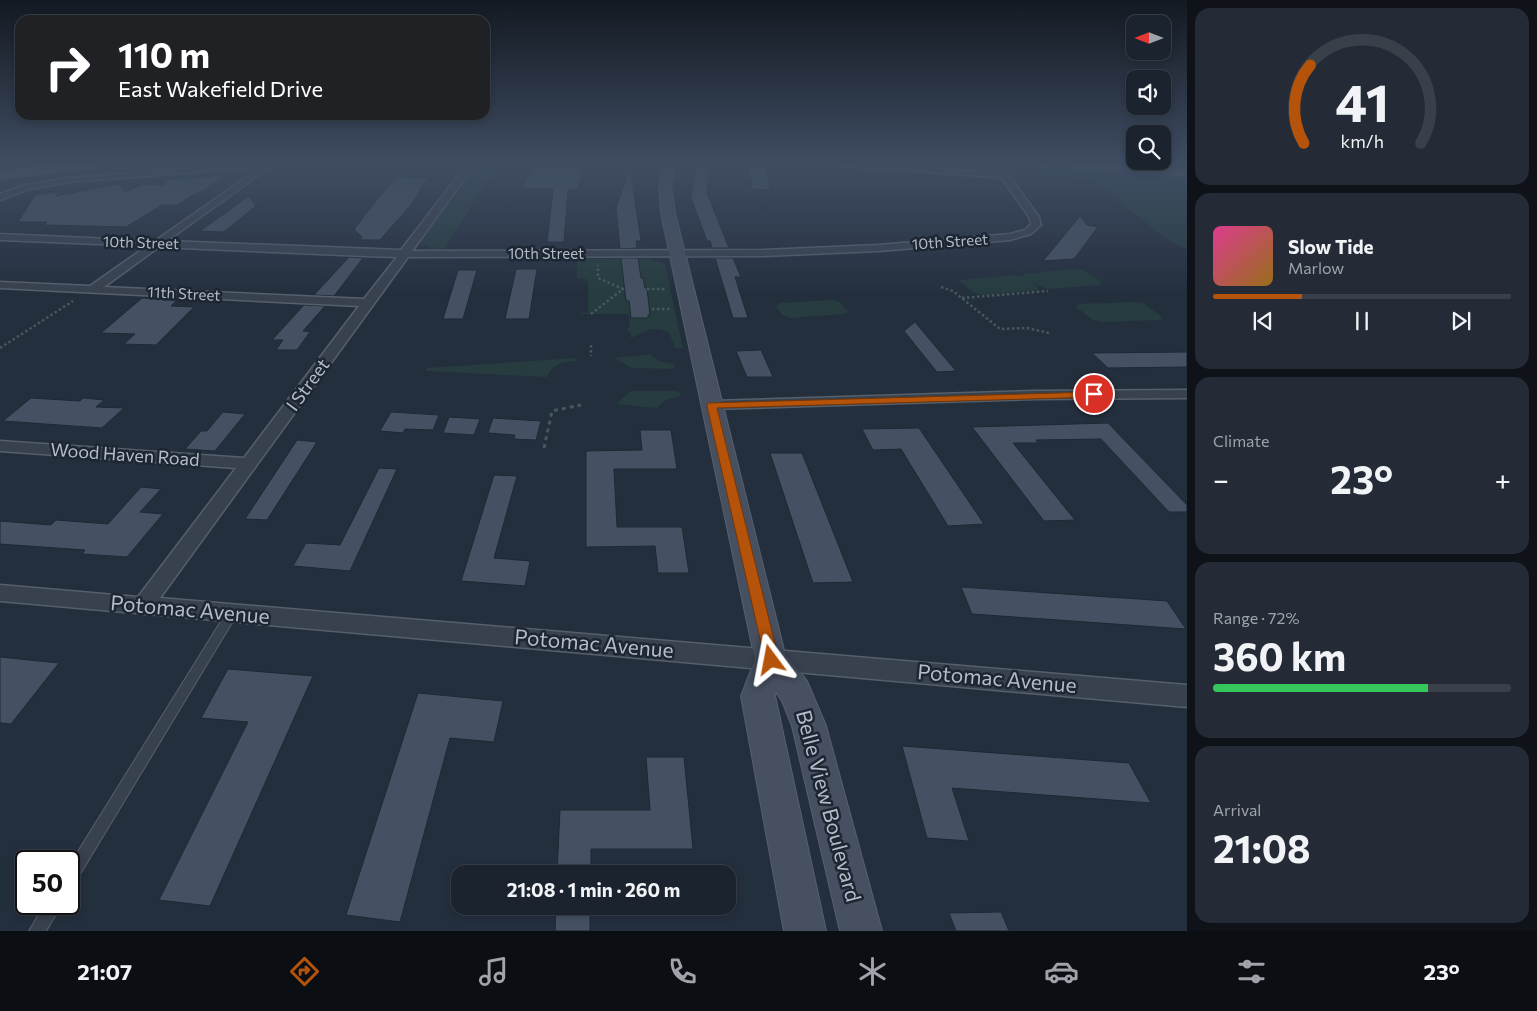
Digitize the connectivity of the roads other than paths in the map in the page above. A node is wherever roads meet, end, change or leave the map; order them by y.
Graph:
1 (209, 207) edge
2 (439, 207) edge
3 (667, 207) edge
4 (1027, 207) edge
5 (0, 238) edge
6 (157, 244) junction
7 (405, 254) junction
8 (677, 254) junction
9 (0, 285) edge
10 (92, 290) junction
11 (368, 303) junction
12 (1187, 394) edge
13 (712, 406) junction
14 (0, 446) edge
15 (249, 464) junction
16 (0, 593) edge
17 (143, 606) junction
18 (232, 613) junction
19 (771, 660) junction
20 (1187, 696) edge
21 (80, 862) edge
22 (47, 915) edge
23 (37, 931) edge
24 (805, 931) edge
25 (861, 931) edge

1 - 6 street
2 - 7 street, I Street
3 - 8 main road, Belle View Boulevard
4 - 8 street, 10th Street
5 - 6 street, 10th Street
6 - 7 street, 10th Street
6 - 10 street
7 - 8 street, 10th Street
7 - 11 street, I Street
8 - 13 main road, Belle View Boulevard
9 - 10 street, 11th Street
10 - 11 street, 11th Street
11 - 15 street, I Street
12 - 13 street
13 - 19 main road, Belle View Boulevard
14 - 15 street, Wood Haven Road
15 - 17 street, I Street
16 - 17 street, Potomac Avenue
17 - 18 street, Potomac Avenue
18 - 19 street, Potomac Avenue
18 - 21 lane
19 - 20 street, Potomac Avenue
19 - 24 main road
19 - 25 main road, Belle View Boulevard
22 - 23 lane

